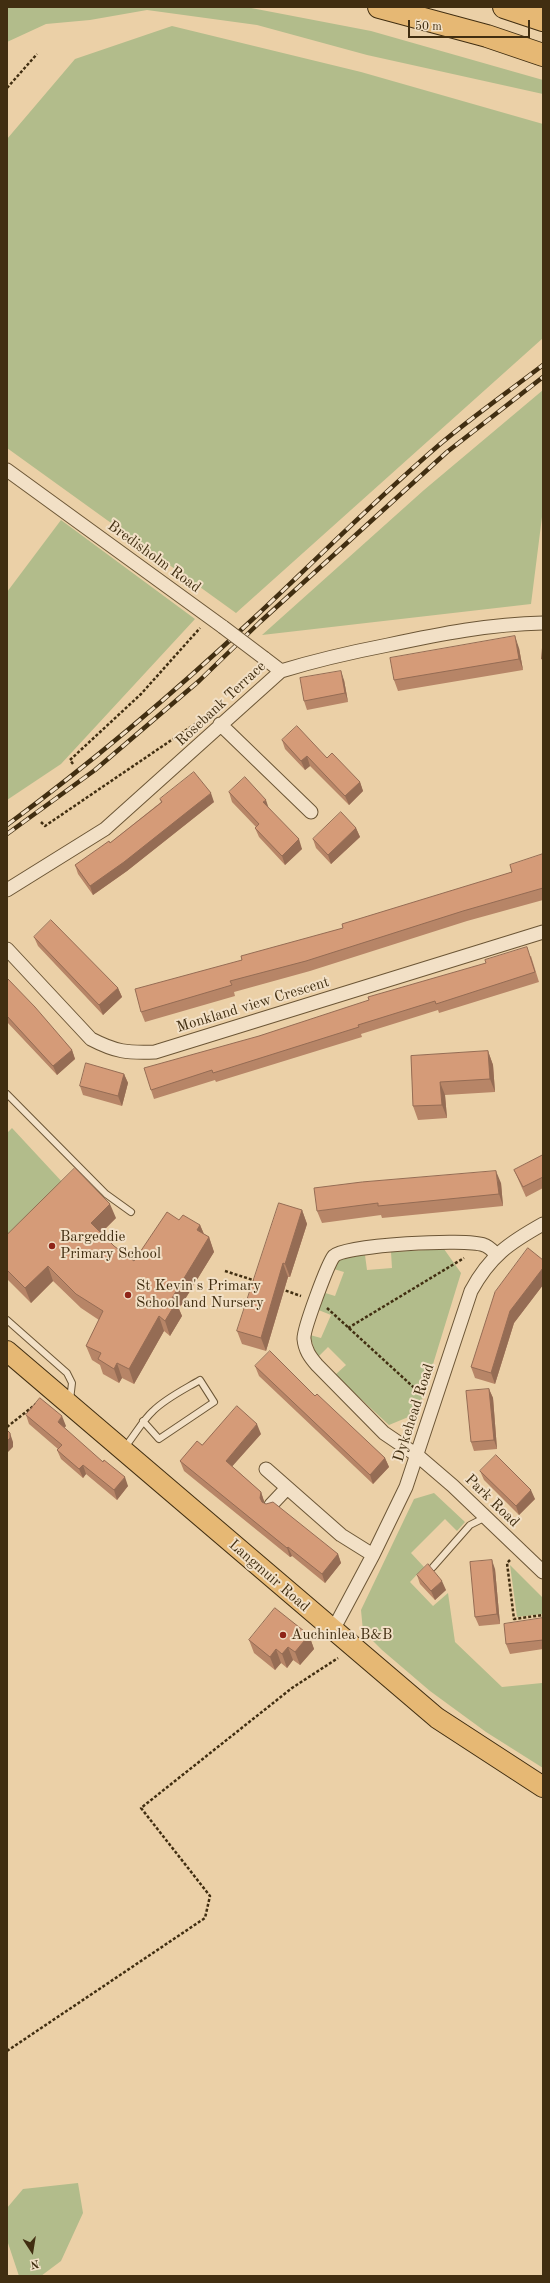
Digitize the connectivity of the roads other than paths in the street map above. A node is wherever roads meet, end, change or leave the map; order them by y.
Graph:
1 (379, 7) edge
2 (504, 7) edge
3 (543, 20) edge
4 (543, 55) edge
5 (7, 470) edge
6 (543, 623) edge
7 (281, 671) junction
8 (220, 724) junction
9 (312, 812) dead end
10 (7, 890) edge
11 (543, 932) edge
12 (7, 949) edge
13 (7, 1094) edge
14 (131, 1212) dead end
15 (543, 1224) edge
16 (496, 1254) junction
17 (7, 1320) edge
18 (7, 1351) edge
19 (70, 1403) junction
20 (143, 1421) junction
21 (122, 1450) junction
22 (418, 1456) junction
23 (266, 1469) dead end
24 (287, 1488) junction
25 (271, 1505) edge
26 (486, 1517) junction
27 (373, 1555) junction
28 (433, 1567) edge
29 (543, 1572) edge
30 (332, 1630) junction
31 (543, 1787) edge

1 - 4 highway
2 - 3 highway
5 - 7 street, Bredisholm Road, bridge
6 - 7 street, Rosebank Terrace
7 - 8 street, Rosebank Terrace
8 - 9 street
8 - 10 street, Rosebank Terrace
11 - 12 street, Monkland view Crescent
13 - 14 lane
15 - 16 street, Dykehead Road
16 - 22 street, Dykehead Road
16 - 22 street, Park Road
17 - 19 lane
18 - 19 main road, Langmuir Road
19 - 21 main road, Langmuir Road
20 - 20 lane
20 - 21 lane
21 - 30 main road, Langmuir Road
22 - 26 street, Park Road
22 - 27 street, Dykehead Road
23 - 24 street
24 - 25 street
24 - 27 street
26 - 28 lane
26 - 29 street, Park Road
27 - 30 street, Dykehead Road
30 - 31 main road, Langmuir Road

